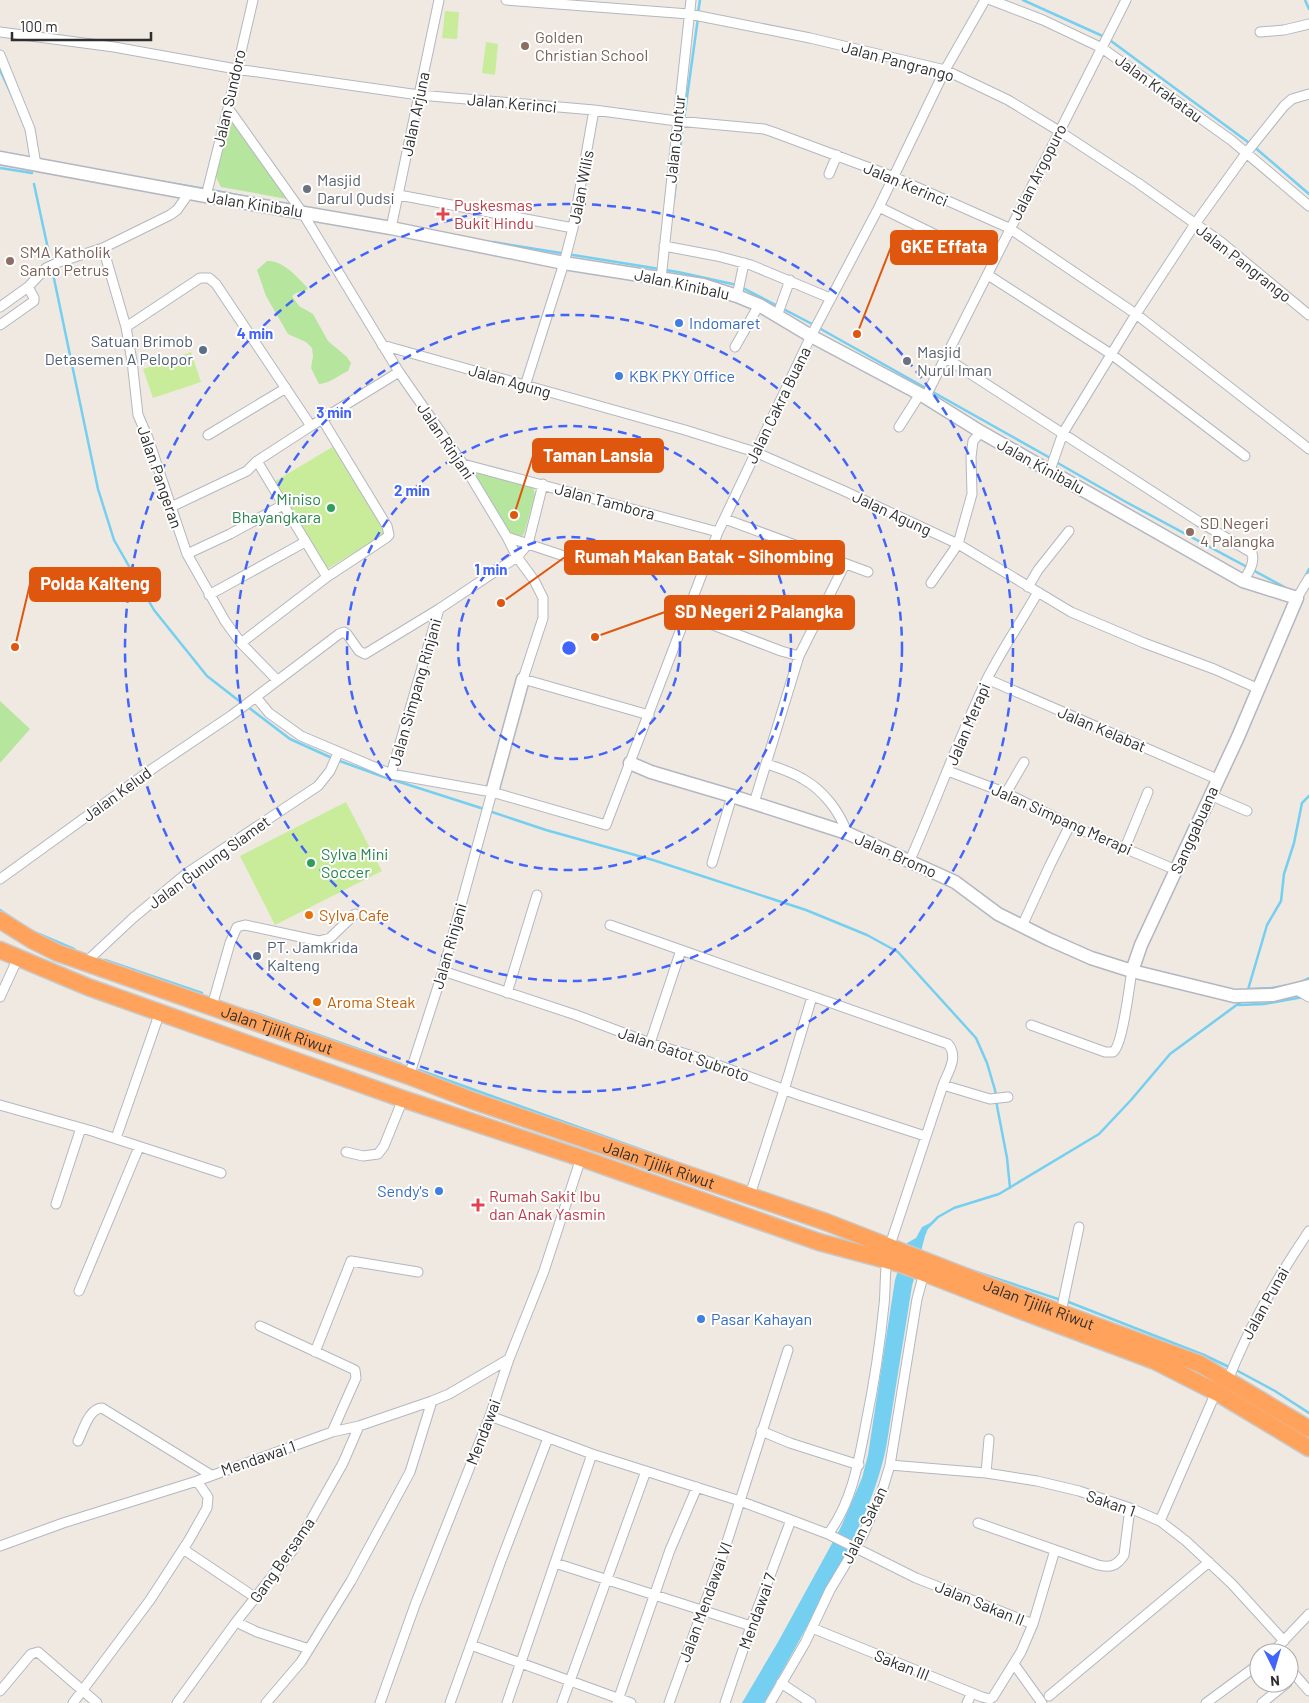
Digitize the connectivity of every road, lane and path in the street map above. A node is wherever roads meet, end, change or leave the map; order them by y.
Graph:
1 (252, 0) edge
2 (439, 0) edge
3 (506, 0) edge
4 (691, 0) edge
5 (985, 0) edge
6 (990, 0) edge
7 (1126, 0) edge
8 (689, 14) junction
9 (1309, 24) edge
10 (0, 32) edge
11 (1260, 32) dead end
12 (1102, 48) junction
13 (0, 55) edge
14 (236, 69) junction
15 (945, 70) junction
16 (1309, 94) edge
17 (419, 95) junction
18 (228, 108) junction
19 (594, 110) junction
20 (677, 122) junction
21 (1059, 131) junction
22 (1247, 152) junction
23 (837, 155) junction
24 (0, 158) edge
25 (36, 165) junction
26 (829, 174) dead end
27 (894, 177) junction
28 (189, 193) junction
29 (399, 195) junction
30 (206, 196) junction
31 (1309, 206) edge
32 (879, 207) junction
33 (302, 212) junction
34 (1195, 224) junction
35 (391, 228) junction
36 (573, 228) junction
37 (1009, 228) junction
38 (936, 235) dead end
39 (664, 246) junction
40 (103, 248) junction
41 (564, 263) junction
42 (744, 263) junction
43 (988, 275) junction
44 (661, 279) junction
45 (790, 280) junction
46 (28, 287) junction
47 (737, 296) junction
48 (830, 298) junction
49 (759, 305) junction
50 (0, 307) edge
51 (1136, 314) junction
52 (1309, 315) edge
53 (777, 316) junction
54 (0, 325) edge
55 (126, 327) junction
56 (811, 336) junction
57 (382, 345) junction
58 (735, 347) dead end
59 (1111, 354) junction
60 (946, 358) junction
61 (399, 372) junction
62 (525, 386) junction
63 (286, 388) junction
64 (922, 396) junction
65 (322, 419) junction
66 (311, 426) junction
67 (899, 427) dead end
68 (981, 432) junction
69 (1063, 433) junction
70 (208, 435) dead end
71 (1309, 449) edge
72 (755, 452) junction
73 (1245, 456) dead end
74 (257, 461) junction
75 (463, 464) junction
76 (1050, 470) junction
77 (543, 484) junction
78 (282, 505) junction
79 (171, 507) junction
80 (725, 519) junction
81 (1069, 531) dead end
82 (718, 532) junction
83 (507, 537) junction
84 (305, 542) junction
85 (528, 544) junction
86 (958, 544) junction
87 (187, 554) junction
88 (517, 557) junction
89 (570, 558) dead end
90 (845, 564) junction
91 (868, 572) dead end
92 (327, 577) junction
93 (1309, 578) edge
94 (1243, 581) junction
95 (931, 583) dead end
96 (1028, 587) junction
97 (1038, 592) junction
98 (209, 595) junction
99 (1297, 598) junction
100 (439, 609) junction
101 (687, 615) junction
102 (241, 643) junction
103 (799, 656) junction
104 (523, 679) junction
105 (277, 680) junction
106 (987, 680) junction
107 (1259, 689) junction
108 (256, 698) junction
109 (648, 715) junction
110 (336, 758) junction
111 (630, 762) junction
112 (1024, 762) dead end
113 (767, 764) junction
114 (948, 771) junction
115 (391, 774) junction
116 (1217, 779) junction
117 (1148, 792) dead end
118 (1006, 793) junction
119 (1210, 795) junction
120 (732, 796) junction
121 (491, 798) junction
122 (754, 803) junction
123 (1247, 811) dead end
124 (606, 825) joint
125 (1070, 825) junction
126 (847, 833) junction
127 (1126, 848) junction
128 (910, 860) junction
129 (712, 863) dead end
130 (1176, 870) junction
131 (0, 879) edge
132 (537, 895) dead end
133 (355, 914) dead end
134 (0, 920) edge
135 (610, 925) dead end
136 (1022, 926) junction
137 (0, 950) edge
138 (681, 950) junction
139 (18, 958) junction
140 (86, 962) junction
141 (443, 971) junction
142 (1132, 971) junction
143 (1303, 988) edge
144 (507, 993) junction
145 (0, 997) edge
146 (812, 997) junction
147 (1309, 997) edge
148 (212, 1006) junction
149 (160, 1012) junction
150 (265, 1025) junction
151 (1031, 1025) dead end
152 (650, 1043) junction
153 (258, 1047) junction
154 (410, 1076) junction
155 (943, 1085) junction
156 (784, 1090) junction
157 (999, 1098) dead end
158 (403, 1099) junction
159 (0, 1105) edge
160 (81, 1128) junction
161 (926, 1136) junction
162 (116, 1138) junction
163 (140, 1147) junction
164 (346, 1152) dead end
165 (581, 1158) junction
166 (221, 1173) dead end
167 (750, 1195) junction
168 (56, 1204) dead end
169 (1079, 1227) dead end
170 (1309, 1231) edge
171 (906, 1261) junction
172 (418, 1272) dead end
173 (79, 1291) dead end
174 (1016, 1303) junction
175 (1060, 1312) junction
176 (260, 1326) dead end
177 (788, 1350) dead end
178 (315, 1352) junction
179 (509, 1359) junction
180 (1228, 1380) junction
181 (1216, 1392) junction
182 (432, 1402) junction
183 (490, 1416) junction
184 (359, 1426) junction
185 (1309, 1428) edge
186 (761, 1431) junction
187 (332, 1432) junction
188 (548, 1438) junction
189 (989, 1439) dead end
190 (78, 1441) dead end
191 (1309, 1448) edge
192 (592, 1454) junction
193 (858, 1465) junction
194 (890, 1465) junction
195 (646, 1471) junction
196 (986, 1473) junction
197 (211, 1475) junction
198 (197, 1480) junction
199 (696, 1487) junction
200 (740, 1501) junction
201 (1130, 1508) junction
202 (791, 1520) junction
203 (1160, 1521) junction
204 (978, 1523) dead end
205 (832, 1536) junction
206 (0, 1546) edge
207 (853, 1546) junction
208 (183, 1549) junction
209 (1055, 1550) junction
210 (1209, 1562) junction
211 (555, 1563) junction
212 (606, 1579) junction
213 (656, 1595) junction
214 (256, 1598) junction
215 (703, 1610) junction
216 (1309, 1614) edge
217 (236, 1622) junction
218 (1033, 1624) junction
219 (751, 1626) junction
220 (812, 1628) junction
221 (1284, 1641) joint
222 (471, 1645) junction
223 (309, 1649) junction
224 (521, 1663) junction
225 (1014, 1664) junction
226 (1249, 1671) edge
227 (569, 1681) junction
228 (782, 1683) junction
229 (82, 1690) junction
230 (0, 1691) edge
231 (972, 1693) junction
232 (1274, 1693) edge
233 (1049, 1696) dead end
234 (992, 1698) joint
235 (618, 1701) edge
236 (73, 1703) edge
237 (97, 1703) edge
238 (177, 1703) edge
239 (266, 1703) edge
240 (380, 1703) edge
241 (450, 1703) edge
242 (507, 1703) edge
243 (562, 1703) edge
244 (631, 1703) edge
245 (669, 1703) edge
246 (725, 1703) edge
247 (770, 1703) edge
248 (811, 1703) edge
249 (967, 1703) edge
250 (1042, 1703) edge
251 (1206, 1703) edge
252 (1262, 1703) edge

1 - 14 street, Jalan Sundoro
2 - 17 street, Jalan Arjuna
3 - 8 street, Jalan Pangrango
4 - 8 street, Jalan Guntur
5 - 15 street, Jalan Cakra Buana
6 - 12 street, Jalan Krakatau
7 - 12 street, Jalan Argopuro
8 - 15 street, Jalan Pangrango
8 - 20 street, Jalan Guntur
9 - 11 street
10 - 14 street, Jalan Kerinci
12 - 21 street, Jalan Argopuro
12 - 22 street, Jalan Krakatau
13 - 25 street
14 - 17 street, Jalan Kerinci
14 - 18 street, Jalan Sundoro
15 - 21 street, Jalan Pangrango
15 - 27 street, Jalan Cakra Buana
16 - 22 street
17 - 19 street, Jalan Kerinci
17 - 29 street, Jalan Arjuna
18 - 30 street, Jalan Sundoro
18 - 33 street, Jalan Rinjani
19 - 20 street, Jalan Kerinci
19 - 36 street, Jalan Wilis
20 - 23 street, Jalan Kerinci
20 - 39 street, Jalan Guntur
21 - 34 street, Jalan Pangrango
21 - 37 street, Jalan Argopuro
22 - 31 street, Jalan Krakatau
22 - 34 street
23 - 26 street
23 - 27 street, Jalan Kerinci
24 - 25 street, Jalan Kinibalu
25 - 28 street, Jalan Kinibalu
27 - 32 street, Jalan Cakra Buana
27 - 37 street, Jalan Kerinci
28 - 30 street, Jalan Kinibalu
28 - 40 street
29 - 35 street, Jalan Arjuna
29 - 36 street
30 - 33 street, Jalan Kinibalu
32 - 38 street
32 - 48 street, Jalan Cakra Buana
33 - 35 street, Jalan Kinibalu
33 - 57 street, Jalan Rinjani
34 - 51 street
34 - 52 street, Jalan Pangrango
35 - 41 street, Jalan Kinibalu
36 - 41 street, Jalan Wilis
37 - 43 street, Jalan Argopuro
37 - 51 street
39 - 42 street
39 - 44 street, Jalan Guntur
40 - 46 street
40 - 55 street, Jalan Pangeran
41 - 44 street, Jalan Kinibalu
41 - 62 street
42 - 45 street
42 - 47 street
43 - 59 street
43 - 60 street, Jalan Argopuro
44 - 47 street, Jalan Kinibalu
45 - 48 street
45 - 53 street
46 - 50 street
46 - 54 street
47 - 49 street, Jalan Kinibalu
48 - 56 street, Jalan Cakra Buana
49 - 53 street, Jalan Kinibalu
49 - 58 street
51 - 59 street
51 - 71 street
53 - 56 street, Jalan Kinibalu
55 - 63 street
55 - 79 street, Jalan Pangeran
56 - 64 street, Jalan Kinibalu
56 - 72 street, Jalan Cakra Buana
57 - 61 street, Jalan Rinjani
57 - 62 street, Jalan Agung
59 - 69 street
59 - 73 street
60 - 64 street, Jalan Argopuro
60 - 69 street
61 - 65 street
61 - 75 street, Jalan Rinjani
62 - 72 street, Jalan Agung
63 - 66 street
63 - 70 street
64 - 67 street, Jalan Argopuro
64 - 68 street, Jalan Kinibalu
65 - 66 street
65 - 92 street
66 - 74 street
68 - 76 street, Jalan Kinibalu
68 - 86 street
69 - 76 street
69 - 94 street
72 - 80 street, Jalan Cakra Buana
72 - 86 street, Jalan Agung
74 - 78 street
74 - 79 street
75 - 77 street, Jalan Tambora
75 - 83 street, Jalan Rinjani
76 - 94 street, Jalan Kinibalu
77 - 82 street, Jalan Tambora
77 - 85 street
78 - 84 street
78 - 87 street
79 - 87 street, Jalan Pangeran
80 - 82 street, Jalan Cakra Buana
80 - 90 street
81 - 96 street
82 - 101 street, Jalan Cakra Buana
83 - 85 street
83 - 88 street, Jalan Rinjani
84 - 92 street
84 - 98 street
85 - 88 street
85 - 89 street
86 - 95 street
86 - 96 street, Jalan Agung
87 - 98 street, Jalan Pangeran
88 - 100 street
88 - 104 street, Jalan Rinjani
90 - 91 street
90 - 103 street
92 - 102 street
93 - 99 street
94 - 99 street, Jalan Kinibalu
96 - 97 street, Jalan Agung
97 - 106 street, Jalan Merapi
97 - 107 street, Jalan Agung
98 - 102 street, Jalan Pangeran
99 - 107 street
100 - 105 street
100 - 115 street, Jalan Simpang Rinjani
101 - 103 street
101 - 109 street, Jalan Cakra Buana
102 - 105 street, Jalan Pangeran
103 - 113 street
104 - 109 street
104 - 121 street, Jalan Rinjani
105 - 108 street
106 - 114 street, Jalan Merapi
106 - 116 street, Jalan Kelabat
107 - 116 street, Sanggabuana
108 - 110 street, Jalan Simpang Rinjani
108 - 131 street, Jalan Kelud
109 - 111 street, Jalan Cakra Buana
110 - 115 street, Jalan Simpang Rinjani
110 - 140 street, Jalan Gunung Slamet
111 - 120 street, Jalan Bromo
111 - 124 street, Jalan Cakra Buana
112 - 118 street
113 - 122 street
113 - 126 street
114 - 118 street, Jalan Simpang Merapi
114 - 128 street, Jalan Merapi
115 - 121 street, Jalan Simpang Rinjani
116 - 119 street, Sanggabuana
117 - 127 street
118 - 125 street, Jalan Simpang Merapi
119 - 123 street
119 - 130 street, Sanggabuana
120 - 122 street, Jalan Bromo
120 - 129 street
121 - 124 street, Jalan Simpang Rinjani
121 - 141 street, Jalan Rinjani
122 - 126 street, Jalan Bromo
125 - 127 street, Jalan Simpang Merapi
125 - 136 street
126 - 128 street, Jalan Bromo
127 - 130 street, Jalan Simpang Merapi
128 - 136 street, Jalan Bromo
130 - 142 street, Sanggabuana
132 - 144 street
133 - 148 street
134 - 140 highway, Jalan Tjilik Riwut
135 - 138 street
136 - 142 street, Jalan Bromo
137 - 139 highway, Jalan Tjilik Riwut
138 - 146 street
138 - 152 street
139 - 145 street
139 - 149 highway, Jalan Tjilik Riwut
140 - 148 highway, Jalan Tjilik Riwut
141 - 144 street, Jalan Gatot Subroto
141 - 154 street, Jalan Rinjani
142 - 143 street, Jalan Bromo
142 - 151 street
143 - 147 street
144 - 152 street, Jalan Gatot Subroto
146 - 155 street
146 - 156 street
148 - 150 highway, Jalan Tjilik Riwut
149 - 153 highway, Jalan Tjilik Riwut
149 - 162 street
150 - 153 highway
150 - 154 highway, Jalan Tjilik Riwut
152 - 156 street, Jalan Gatot Subroto
153 - 158 highway, Jalan Tjilik Riwut
154 - 167 highway, Jalan Tjilik Riwut
155 - 157 street
155 - 161 street
156 - 161 street, Jalan Gatot Subroto
156 - 167 street
158 - 164 street
158 - 165 highway, Jalan Tjilik Riwut
159 - 160 street
160 - 162 street
160 - 168 street
161 - 171 street
162 - 163 street
163 - 166 street
163 - 173 street
165 - 171 highway, Jalan Tjilik Riwut
165 - 179 street, Mendawai
167 - 171 highway, Jalan Tjilik Riwut
169 - 175 street
170 - 180 street, Jalan Punai
171 - 174 highway, Jalan Tjilik Riwut
171 - 193 street
171 - 194 street, Jalan Sakan
172 - 178 street
174 - 175 highway, Jalan Tjilik Riwut
174 - 181 highway, Jalan Tjilik Riwut
175 - 180 highway, Jalan Tjilik Riwut
176 - 178 street
177 - 186 street, Jalan Mendawai VI
178 - 187 street
179 - 182 street, Mendawai 1
179 - 183 street, Mendawai
180 - 185 highway, Jalan Tjilik Riwut
181 - 191 highway, Jalan Tjilik Riwut
181 - 203 street
182 - 184 street, Mendawai 1
182 - 223 street
183 - 188 street, Jalan Sakan II
183 - 240 street, Mendawai
184 - 187 street, Mendawai 1
184 - 214 street, Gang Bersama
186 - 193 street
186 - 200 street, Jalan Mendawai VI
187 - 197 street, Mendawai 1
188 - 192 street, Jalan Sakan II
188 - 222 street
189 - 196 street
190 - 197 street
192 - 195 street, Jalan Sakan II
192 - 211 street
193 - 205 street
194 - 196 street, Sakan 1
194 - 207 street, Jalan Sakan
195 - 199 street, Jalan Sakan II
195 - 212 street
196 - 201 street, Sakan 1
197 - 198 street, Mendawai 1
198 - 206 street, Mendawai 1
198 - 208 street
199 - 200 street, Jalan Sakan II
199 - 213 street
200 - 202 street, Jalan Sakan II
200 - 215 street, Jalan Mendawai VI
201 - 203 street, Sakan 1
201 - 209 street
202 - 205 street, Jalan Sakan II
202 - 219 street, Mendawai 7
203 - 210 street, Sakan 1
204 - 209 street
205 - 207 street, Jalan Sakan II
207 - 218 street, Jalan Sakan II
207 - 220 street, Jalan Sakan
208 - 214 street
208 - 229 street
209 - 218 street
210 - 221 street, Sakan 1
210 - 233 street
211 - 212 street
211 - 224 street
212 - 213 street
212 - 227 street
213 - 215 street
213 - 235 street
214 - 217 street, Gang Bersama
215 - 219 street
215 - 245 street, Jalan Mendawai VI
216 - 221 street
217 - 223 street
217 - 238 street, Gang Bersama
218 - 225 street, Jalan Sakan II
219 - 246 street, Mendawai 7
220 - 228 street, Jalan Sakan
220 - 231 street, Sakan III
222 - 224 street
222 - 241 street
223 - 239 street
224 - 227 street
224 - 242 street
225 - 234 street, Jalan Sakan II
225 - 250 street
226 - 251 street
227 - 235 street
227 - 243 street
228 - 247 street, Jalan Sakan
228 - 248 street
229 - 230 street
229 - 236 street
229 - 237 street
231 - 234 street, Sakan III
231 - 249 street
232 - 252 street
235 - 244 street

